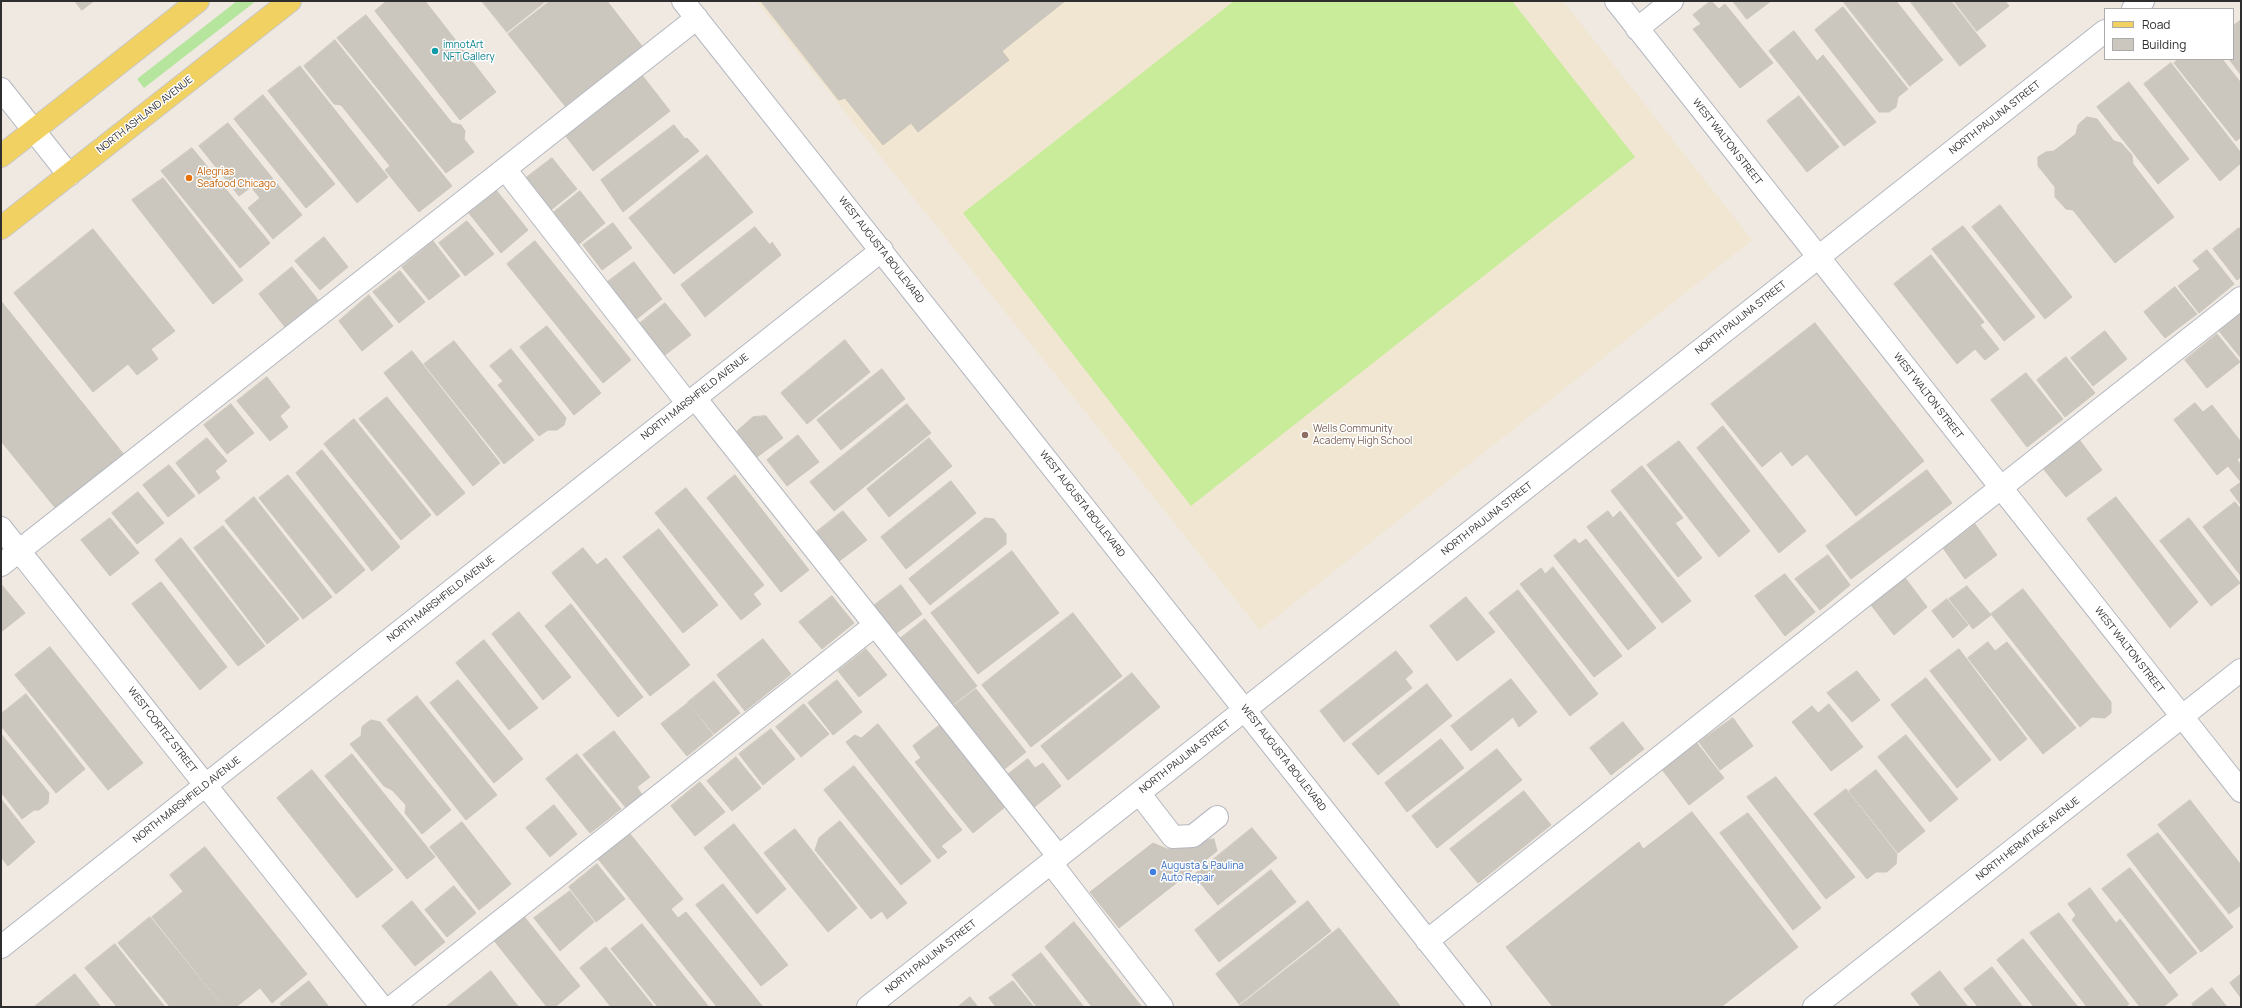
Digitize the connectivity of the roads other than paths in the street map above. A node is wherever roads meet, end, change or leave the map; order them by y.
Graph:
1 (198, 1) edge
2 (290, 1) edge
3 (683, 1) edge
4 (1616, 1) edge
5 (1672, 1) edge
6 (2143, 1) edge
7 (2134, 8) edge
8 (697, 18) junction
9 (1637, 29) junction
10 (2104, 32) edge
11 (1, 89) edge
12 (33, 131) junction
13 (1, 156) edge
14 (505, 169) junction
15 (68, 175) junction
16 (1, 228) edge
17 (882, 250) junction
18 (1818, 257) junction
19 (2241, 298) edge
20 (691, 401) junction
21 (2001, 488) junction
22 (1, 528) edge
23 (20, 551) junction
24 (1, 565) edge
25 (875, 625) junction
26 (2241, 670) edge
27 (1245, 710) junction
28 (2182, 717) junction
29 (206, 785) junction
30 (2241, 791) edge
31 (1139, 793) junction
32 (1217, 817) dead end
33 (1055, 860) junction
34 (1427, 941) junction
35 (1, 947) edge
36 (382, 1007) edge
37 (392, 1007) edge
38 (868, 1007) edge
39 (1162, 1007) edge
40 (1480, 1007) edge
41 (1814, 1007) edge

1 - 12 main road
2 - 15 main road, NORTH ASHLAND AVENUE
3 - 8 street, WEST AUGUSTA BOULEVARD
4 - 9 street, WEST WALTON STREET
5 - 9 street
6 - 7 street
8 - 14 street
8 - 17 street, WEST AUGUSTA BOULEVARD
9 - 18 street, WEST WALTON STREET
10 - 18 street, NORTH PAULINA STREET
11 - 12 street
12 - 13 main road
12 - 15 street
14 - 20 street
14 - 23 street
15 - 16 main road, NORTH ASHLAND AVENUE
17 - 20 street, NORTH MARSHFIELD AVENUE
17 - 27 street, WEST AUGUSTA BOULEVARD
18 - 21 street, WEST WALTON STREET
18 - 27 street, NORTH PAULINA STREET
19 - 21 street
20 - 25 street
20 - 29 street, NORTH MARSHFIELD AVENUE
21 - 28 street, WEST WALTON STREET
21 - 34 street
22 - 23 street, WEST CORTEZ STREET
23 - 24 street
23 - 29 street, WEST CORTEZ STREET
25 - 33 street
25 - 37 street
26 - 28 street, NORTH HERMITAGE AVENUE
27 - 31 street, NORTH PAULINA STREET
27 - 34 street, WEST AUGUSTA BOULEVARD
28 - 30 street, WEST WALTON STREET
28 - 41 street, NORTH HERMITAGE AVENUE
29 - 35 street, NORTH MARSHFIELD AVENUE
29 - 36 street, WEST CORTEZ STREET
31 - 32 street
31 - 33 street, NORTH PAULINA STREET
33 - 38 street, NORTH PAULINA STREET
33 - 39 street
34 - 40 street, WEST AUGUSTA BOULEVARD

